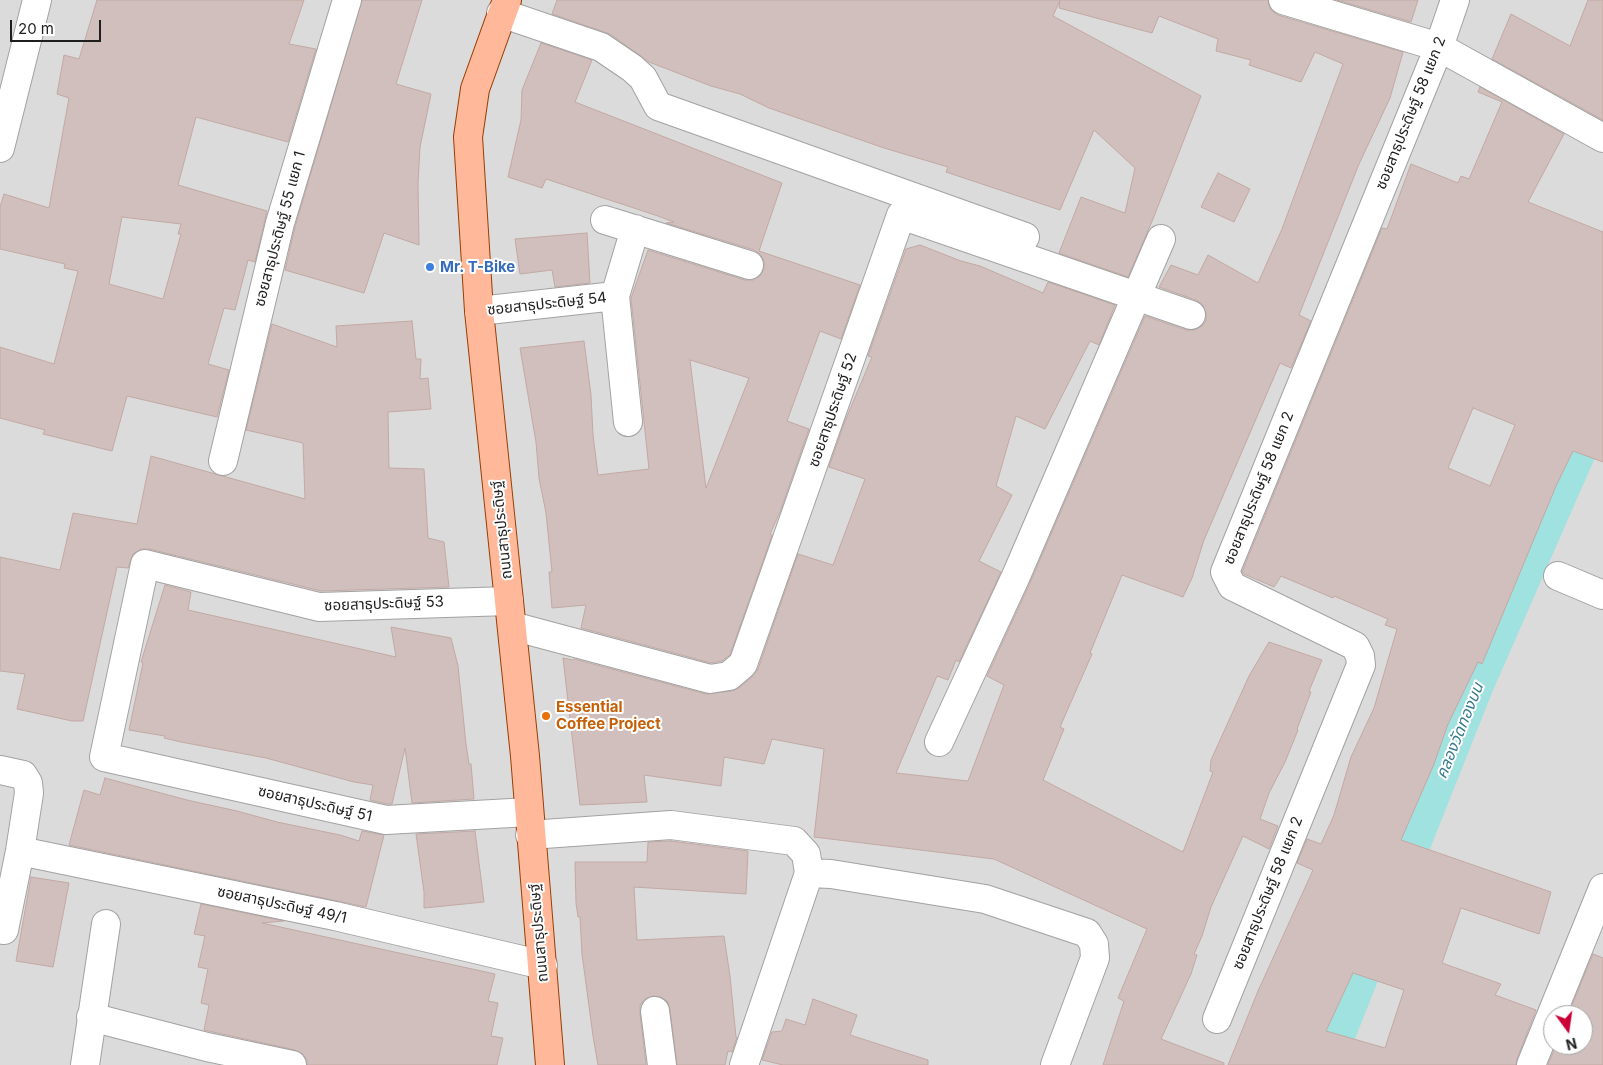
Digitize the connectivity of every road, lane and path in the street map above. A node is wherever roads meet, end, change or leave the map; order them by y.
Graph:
1 (37, 0) edge
2 (347, 0) edge
3 (1283, 0) edge
4 (1455, 0) edge
5 (504, 6) edge
6 (1439, 47) junction
7 (1603, 138) edge
8 (0, 148) edge
9 (605, 220) dead end
10 (635, 229) junction
11 (1025, 237) dead end
12 (1161, 239) dead end
13 (749, 265) dead end
14 (615, 296) junction
15 (1136, 296) junction
16 (479, 311) junction
17 (1191, 315) dead end
18 (628, 422) dead end
19 (223, 461) dead end
20 (1558, 576) dead end
21 (1603, 595) edge
22 (510, 613) junction
23 (940, 742) dead end
24 (104, 757) joint
25 (0, 770) edge
26 (530, 823) junction
27 (20, 851) junction
28 (809, 873) junction
29 (1603, 888) edge
30 (106, 924) dead end
31 (4, 930) dead end
32 (542, 965) junction
33 (655, 1011) dead end
34 (91, 1017) junction
35 (1217, 1019) dead end
36 (85, 1065) edge
37 (292, 1065) edge
38 (550, 1065) edge
39 (662, 1065) edge
40 (744, 1065) edge
41 (1055, 1065) edge
42 (1531, 1065) edge

1 - 8 street
2 - 19 street, ซอยสาธุประดิษฐ์ 55 แยก 1
3 - 6 street
4 - 6 street, ซอยสาธุประดิษฐ์ 58 แยก 2
5 - 11 street
5 - 16 main road, ถนนสาธุประดิษฐ์
6 - 7 street
6 - 35 street, ซอยสาธุประดิษฐ์ 58 แยก 2
9 - 10 street
10 - 13 street
10 - 14 street
12 - 15 street
14 - 16 street, ซอยสาธุประดิษฐ์ 54
14 - 18 street
15 - 17 street, ซอยสาธุประดิษฐ์ 52
15 - 22 street, ซอยสาธุประดิษฐ์ 52
15 - 23 street
16 - 22 main road, ถนนสาธุประดิษฐ์
20 - 21 street
22 - 24 street, ซอยสาธุประดิษฐ์ 53
22 - 26 main road, ถนนสาธุประดิษฐ์
24 - 26 street, ซอยสาธุประดิษฐ์ 51
25 - 27 street
26 - 28 street, ซอยสาธุประดิษฐ์ 51
26 - 32 main road, ถนนสาธุประดิษฐ์
27 - 31 street
27 - 32 street, ซอยสาธุประดิษฐ์ 49/1
28 - 40 street
28 - 41 street
29 - 42 street
30 - 34 street
32 - 38 main road, ถนนสาธุประดิษฐ์
33 - 39 street
34 - 36 street
34 - 37 street

